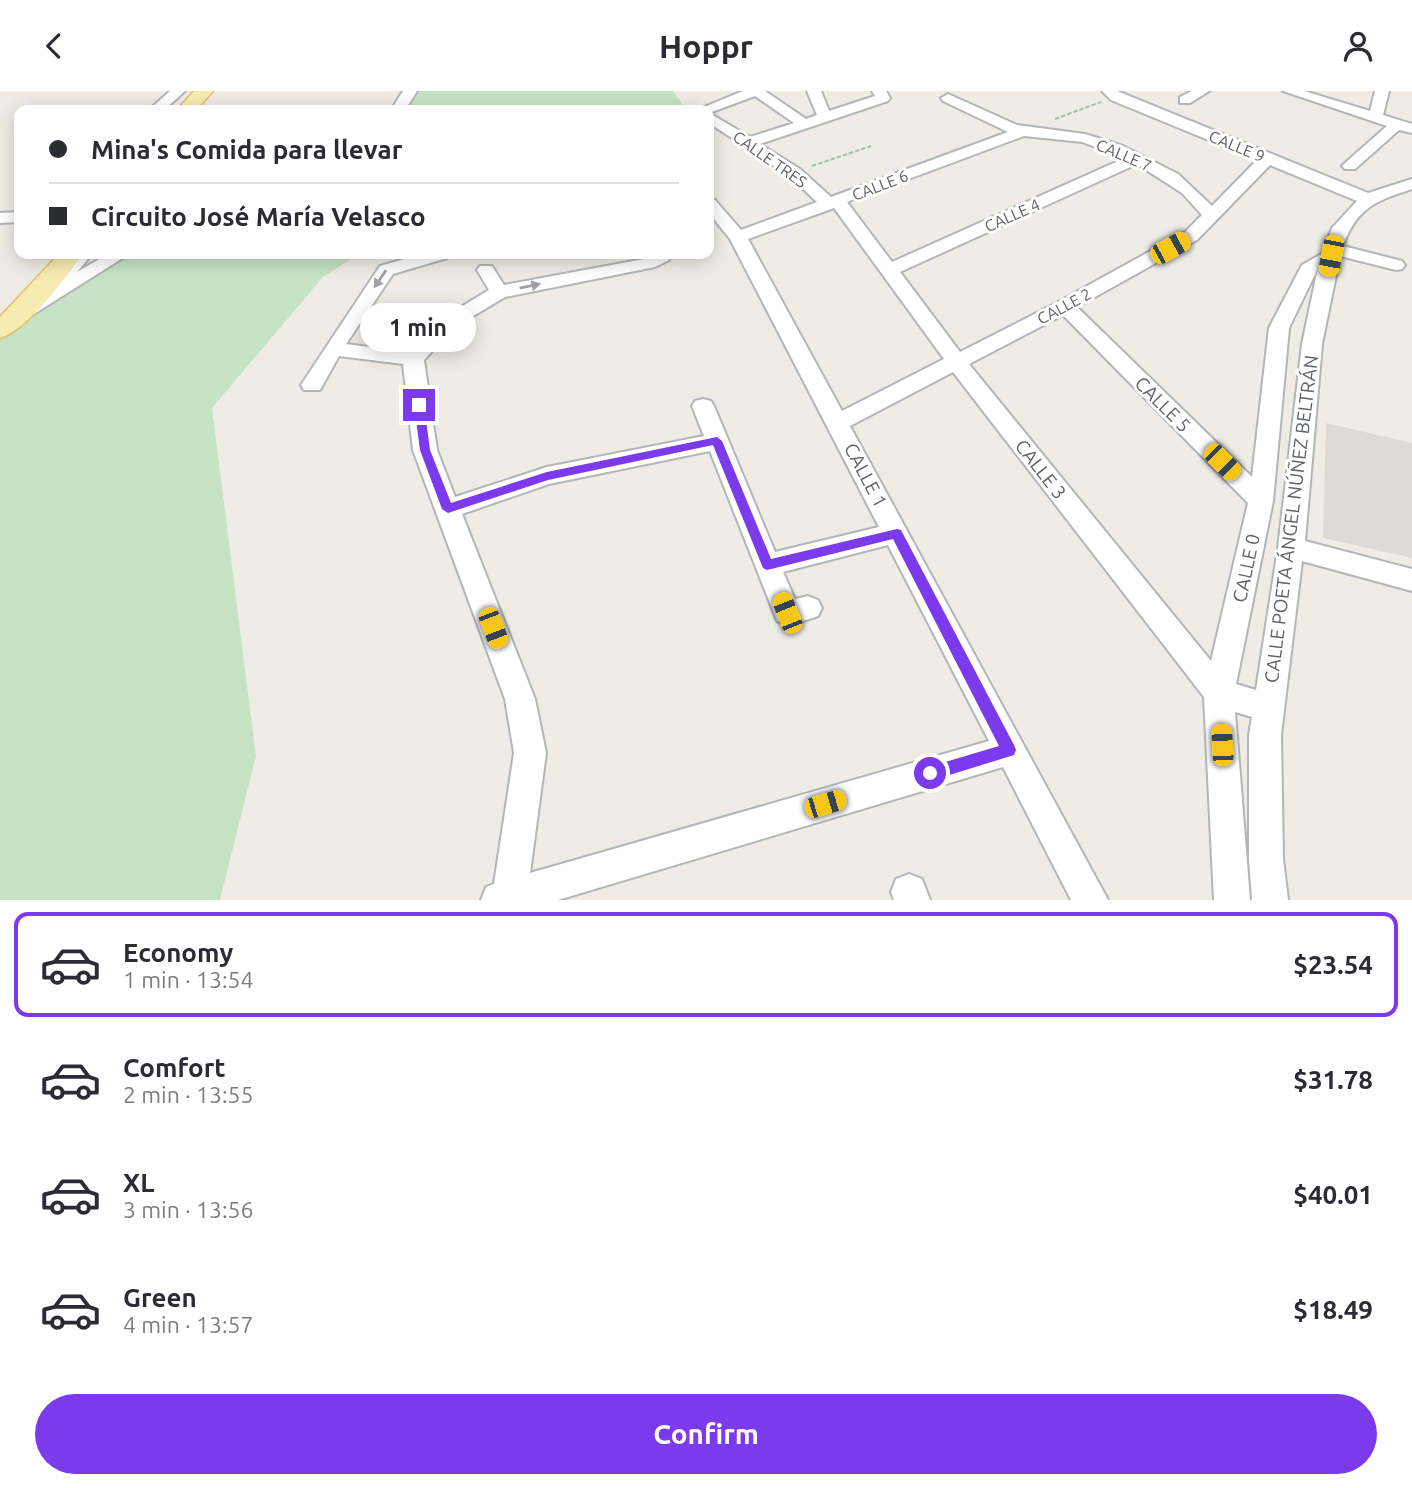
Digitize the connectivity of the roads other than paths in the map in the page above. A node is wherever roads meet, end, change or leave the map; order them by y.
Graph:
1 (178, 91) edge
2 (204, 91) edge
3 (215, 91) edge
4 (756, 91) edge
5 (814, 91) edge
6 (1202, 91) edge
7 (1290, 91) edge
8 (1382, 91) edge
9 (881, 94) edge
10 (1112, 94) edge
11 (948, 98) dead end
12 (1185, 100) dead end
13 (162, 105) edge
14 (191, 105) edge
15 (202, 105) edge
16 (714, 106) edge
17 (824, 116) junction
18 (1375, 118) junction
19 (714, 120) edge
20 (803, 123) junction
21 (1397, 124) junction
22 (1412, 129) edge
23 (1021, 131) junction
24 (748, 143) junction
25 (1268, 158) junction
26 (1135, 159) junction
27 (1350, 166) dead end
28 (1412, 184) edge
29 (1367, 199) junction
30 (833, 202) junction
31 (714, 209) edge
32 (1210, 215) junction
33 (735, 233) junction
34 (714, 235) edge
35 (1333, 253) junction
36 (47, 259) edge
37 (66, 259) edge
38 (79, 259) edge
39 (112, 259) edge
40 (424, 259) edge
41 (657, 259) edge
42 (1396, 265) dead end
43 (486, 270) dead end
44 (889, 270) junction
45 (499, 292) junction
46 (45, 300) junction
47 (1065, 306) junction
48 (6, 317) edge
49 (333, 349) junction
50 (413, 359) junction
51 (956, 361) junction
52 (312, 386) dead end
53 (703, 406) dead end
54 (837, 423) junction
55 (717, 441) junction
56 (1261, 501) junction
57 (448, 509) junction
58 (897, 533) junction
59 (1291, 548) junction
60 (767, 565) junction
61 (1412, 580) edge
62 (798, 611) dead end
63 (1219, 693) junction
64 (1268, 708) junction
65 (1009, 750) junction
66 (505, 899) edge
67 (1090, 900) edge
68 (1232, 900) edge
69 (1270, 900) edge

1 - 13 street
2 - 14 main road
3 - 15 main road
4 - 16 street
4 - 20 street
5 - 17 street
6 - 12 street
7 - 18 street
8 - 18 street
9 - 17 street
10 - 25 street, CALLE 9
11 - 23 street
17 - 20 street
18 - 21 street
19 - 24 street, CALLE TRES
20 - 24 street
21 - 22 street
21 - 27 street
23 - 26 street, CALLE 7
23 - 30 street, CALLE 6
24 - 30 street, CALLE TRES
25 - 29 street, CALLE 9
25 - 32 street, CALLE 2
26 - 32 street, CALLE 7
26 - 44 street, CALLE 4
28 - 29 street, CALLE POETA ÁNGEL NÚÑEZ BELTRÁN
29 - 35 street, CALLE POETA ÁNGEL NÚÑEZ BELTRÁN
30 - 33 street, CALLE 6
30 - 44 street, CALLE 3
31 - 33 street, CALLE 1
32 - 47 street, CALLE 2
33 - 34 street, CALLE 6
33 - 54 street, CALLE 1
35 - 42 street
35 - 56 street, CALLE 0
35 - 59 street, CALLE POETA ÁNGEL NÚÑEZ BELTRÁN
36 - 48 main road
37 - 48 main road
38 - 46 street
39 - 46 street
40 -> 49 street
45 -> 41 street
43 - 45 street
44 - 51 street, CALLE 3
45 - 50 street
46 - 48 street
47 - 51 street, CALLE 2
47 - 56 street, CALLE 5
49 - 50 street
49 - 52 street
50 - 57 street
51 - 54 street, CALLE 2
51 - 63 street, CALLE 3
53 - 55 street
54 - 58 street, CALLE 1
55 - 57 street
55 - 60 street
56 - 63 street, CALLE 0
57 - 66 street
58 - 60 street
58 - 65 street, CALLE 1
59 - 61 street
59 - 64 street, CALLE POETA ÁNGEL NÚÑEZ BELTRÁN
60 - 62 street
63 - 64 street
63 - 68 street, CALLE 0
64 - 69 street, CALLE POETA ÁNGEL NÚÑEZ BELTRÁN
65 - 66 street
65 - 67 street, CALLE 1

